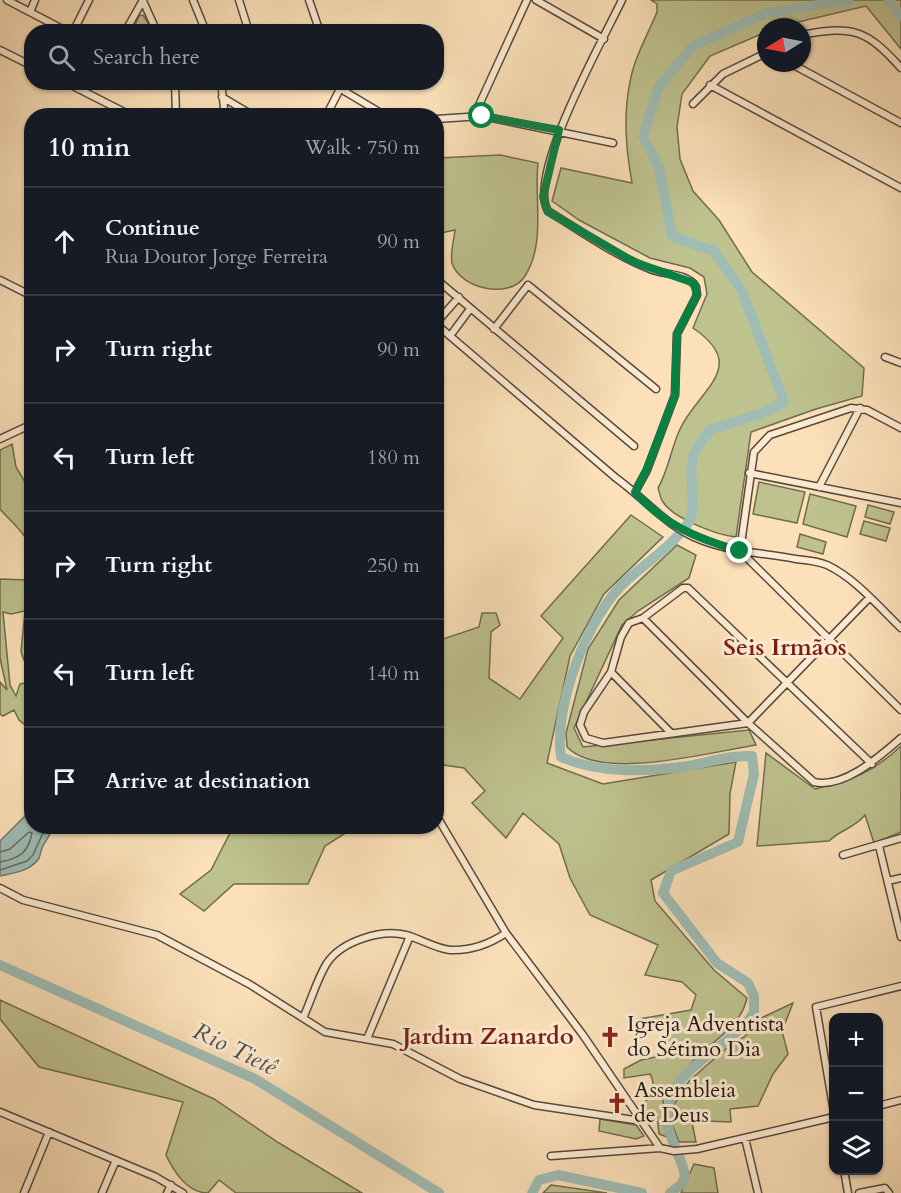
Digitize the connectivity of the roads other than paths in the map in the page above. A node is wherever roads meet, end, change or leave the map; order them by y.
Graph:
1 (7, 0) edge
2 (35, 0) edge
3 (89, 0) edge
4 (143, 0) edge
5 (193, 0) edge
6 (239, 0) edge
7 (309, 0) edge
8 (528, 0) edge
9 (536, 0) edge
10 (622, 0) edge
11 (30, 12) junction
12 (53, 24) edge
13 (77, 24) edge
14 (130, 24) edge
15 (154, 24) edge
16 (203, 24) edge
17 (246, 24) edge
18 (317, 24) edge
19 (811, 34) edge
20 (604, 39) junction
21 (0, 50) edge
22 (757, 57) edge
23 (24, 62) edge
24 (901, 68) edge
25 (807, 72) edge
26 (710, 85) junction
27 (81, 90) edge
28 (176, 90) edge
29 (222, 90) edge
30 (337, 90) edge
31 (345, 90) edge
32 (222, 97) junction
33 (693, 104) dead end
34 (116, 108) edge
35 (176, 108) edge
36 (224, 108) edge
37 (241, 108) edge
38 (329, 108) edge
39 (373, 108) edge
40 (474, 116) junction
41 (444, 118) edge
42 (901, 123) edge
43 (559, 130) junction
44 (613, 142) dead end
45 (901, 188) edge
46 (0, 280) edge
47 (444, 285) edge
48 (24, 292) edge
49 (459, 297) junction
50 (470, 309) junction
51 (444, 315) edge
52 (494, 329) junction
53 (444, 331) edge
54 (450, 336) junction
55 (885, 357) dead end
56 (901, 363) edge
57 (656, 389) dead end
58 (860, 408) junction
59 (24, 428) edge
60 (901, 428) edge
61 (0, 439) edge
62 (634, 446) dead end
63 (749, 473) junction
64 (819, 487) junction
65 (635, 492) junction
66 (901, 503) edge
67 (740, 551) junction
68 (869, 598) junction
69 (643, 618) junction
70 (901, 628) edge
71 (830, 639) junction
72 (611, 672) junction
73 (787, 684) junction
74 (901, 710) edge
75 (748, 723) junction
76 (671, 733) junction
77 (901, 738) edge
78 (872, 764) junction
79 (444, 828) edge
80 (901, 838) edge
81 (879, 846) junction
82 (843, 855) dead end
83 (901, 878) edge
84 (888, 881) junction
85 (0, 888) edge
86 (506, 933) junction
87 (410, 936) junction
88 (901, 937) edge
89 (901, 986) edge
90 (303, 1018) junction
91 (367, 1039) junction
92 (829, 1084) edge
93 (901, 1100) edge
94 (883, 1105) edge
95 (0, 1112) edge
96 (829, 1115) edge
97 (641, 1121) junction
98 (49, 1132) junction
99 (745, 1138) junction
100 (660, 1148) junction
101 (552, 1156) dead end
102 (116, 1160) junction
103 (845, 1175) edge
104 (171, 1185) junction
105 (24, 1193) edge
106 (102, 1193) edge
107 (167, 1193) edge
108 (183, 1193) edge
109 (758, 1193) edge
110 (848, 1193) edge
111 (859, 1193) edge
112 (889, 1193) edge

1 - 11 street
2 - 11 street
3 - 13 street
4 - 14 street
4 - 15 street
5 - 16 street
6 - 17 street
7 - 18 street
8 - 40 street
9 - 20 street
10 - 20 street
11 - 12 street
19 - 24 street
20 - 43 street
21 - 23 street
22 - 26 street
25 - 42 street
26 - 33 street
26 - 45 street
27 - 34 street
28 - 35 street
29 - 32 street
30 - 38 street
31 - 39 street
32 - 36 street
32 - 37 street
40 - 41 street
40 - 43 street
43 - 44 street
43 - 65 street
46 - 48 street
47 - 49 street
49 - 50 street
49 - 51 street
50 - 52 street
50 - 54 street
52 - 57 street
52 - 62 street
53 - 54 street
54 - 65 street
55 - 56 street
58 - 60 street
58 - 63 street
58 - 64 street
59 - 61 street
63 - 64 street
63 - 67 street
64 - 66 street
65 - 67 street
67 - 68 street
67 - 71 street
68 - 70 street
68 - 71 street
69 - 72 street
69 - 73 street
69 - 75 street
71 - 73 street
71 - 74 street
72 - 76 street
72 - 76 street
73 - 75 street
73 - 78 street
75 - 76 street
75 - 78 street
77 - 78 street
79 - 86 street
80 - 81 street
81 - 82 street
81 - 84 street
83 - 84 street
84 - 88 street
85 - 90 street
86 - 87 street
86 - 97 street
87 - 90 street
87 - 91 street
89 - 92 street
90 - 91 street
91 - 97 street
93 - 94 street
95 - 98 street
96 - 99 street
97 - 100 street
98 - 102 street
98 - 105 street
99 - 100 street
99 - 109 street
100 - 101 street
102 - 104 street
102 - 106 street
103 - 110 street
104 - 107 street
104 - 108 street
111 - 112 street

